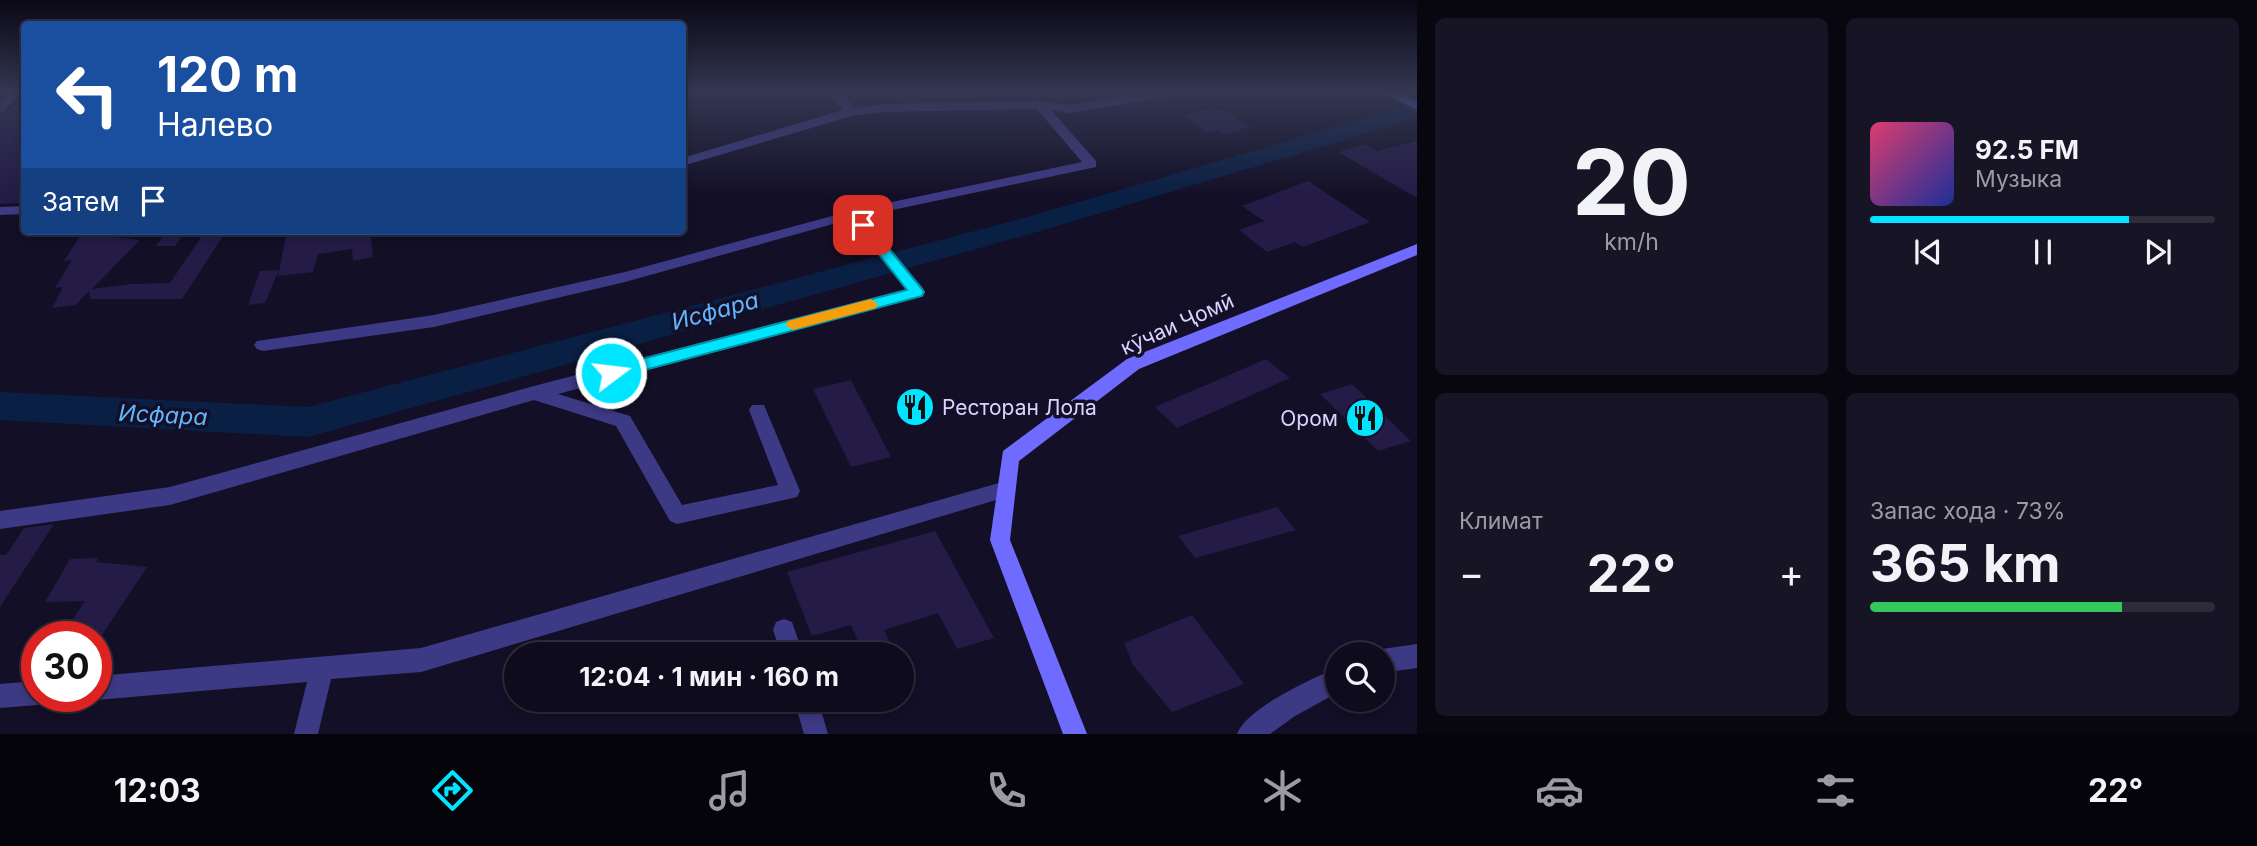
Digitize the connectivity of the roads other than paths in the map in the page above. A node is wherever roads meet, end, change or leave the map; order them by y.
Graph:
1 (799, 127) edge
2 (1059, 127) edge
3 (686, 161) edge
4 (21, 210) edge
5 (0, 211) edge
6 (858, 219) junction
7 (1417, 249) edge
8 (263, 345) dead end
9 (534, 393) junction
10 (758, 410) dead end
11 (1006, 489) junction
12 (0, 520) edge
13 (784, 630) dead end
14 (788, 642) edge
15 (1417, 656) edge
16 (1395, 659) edge
17 (322, 669) junction
18 (1325, 686) edge
19 (112, 687) edge
20 (21, 694) edge
21 (0, 696) edge
22 (810, 712) edge
23 (306, 734) edge
24 (816, 734) edge
25 (1075, 734) edge
26 (1249, 734) edge

1 - 3 street
2 - 6 street
4 - 5 street
6 - 8 street
6 - 9 street
7 - 11 main road, кӯчаи Ҷомӣ
9 - 10 street
9 - 12 street
11 - 17 street
11 - 25 main road, кӯчаи Ҷомӣ
13 - 14 street
15 - 16 street
17 - 19 street
17 - 23 street
18 - 26 street
20 - 21 street
22 - 24 street

